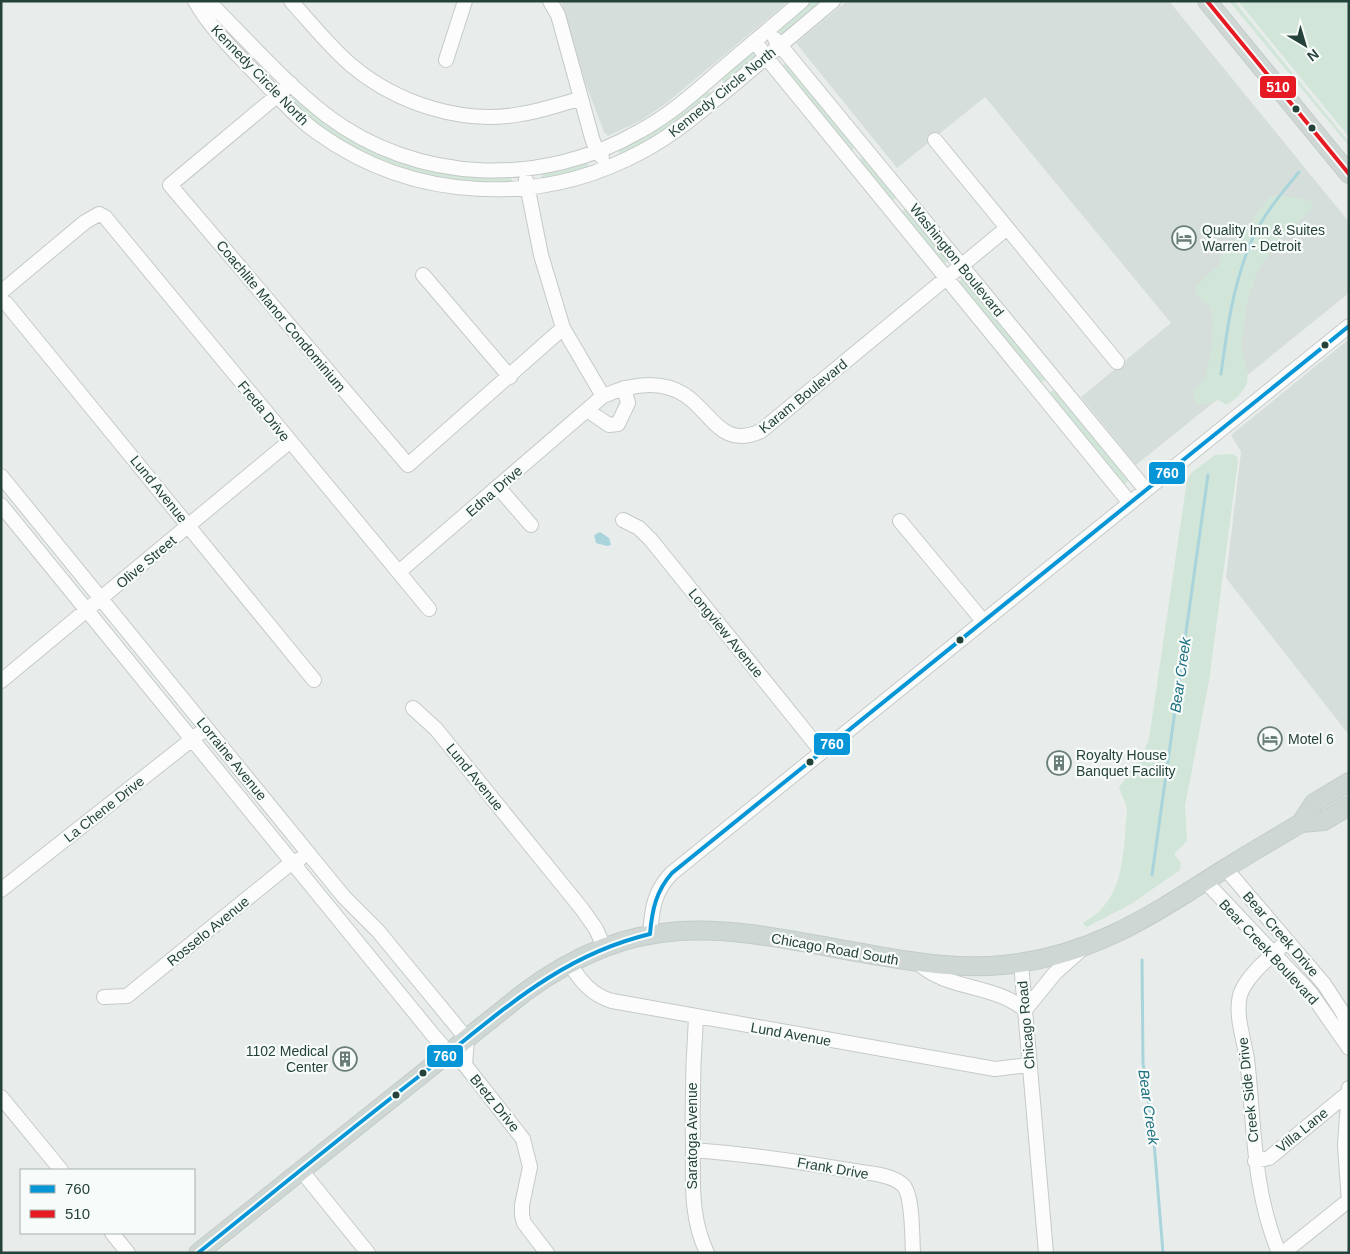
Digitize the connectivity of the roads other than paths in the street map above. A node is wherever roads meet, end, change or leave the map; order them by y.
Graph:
1 (195, 1) edge
2 (204, 1) edge
3 (291, 1) edge
4 (464, 1) edge
5 (550, 1) edge
6 (802, 1) edge
7 (834, 1) edge
8 (1207, 1) edge
9 (767, 31) junction
10 (756, 41) junction
11 (781, 45) junction
12 (766, 57) junction
13 (446, 60) dead end
14 (710, 79) junction
15 (292, 84) junction
16 (722, 94) junction
17 (278, 96) junction
18 (580, 99) junction
19 (935, 140) dead end
20 (598, 152) junction
21 (611, 167) junction
22 (525, 170) junction
23 (1349, 174) edge
24 (527, 188) junction
25 (1007, 228) junction
26 (962, 265) junction
27 (423, 276) dead end
28 (946, 277) junction
29 (1, 292) edge
30 (1, 302) edge
31 (1349, 326) edge
32 (563, 328) junction
33 (1117, 362) dead end
34 (510, 377) junction
35 (624, 388) junction
36 (603, 396) junction
37 (587, 410) junction
38 (289, 442) junction
39 (1, 476) edge
40 (498, 487) junction
41 (1146, 490) junction
42 (21, 500) junction
43 (1130, 503) junction
44 (3, 511) edge
45 (623, 520) dead end
46 (900, 521) dead end
47 (531, 525) dead end
48 (189, 526) junction
49 (400, 571) junction
50 (102, 599) junction
51 (429, 609) dead end
52 (87, 611) junction
53 (983, 622) junction
54 (314, 680) dead end
55 (1, 681) edge
56 (413, 708) dead end
57 (206, 728) junction
58 (192, 739) junction
59 (822, 752) junction
60 (1349, 782) edge
61 (1349, 806) edge
62 (1300, 823) junction
63 (308, 852) junction
64 (294, 864) junction
65 (1226, 868) junction
66 (1206, 881) junction
67 (1, 890) edge
68 (650, 934) junction
69 (1287, 941) junction
70 (388, 944) junction
71 (604, 947) junction
72 (1084, 947) junction
73 (1274, 954) junction
74 (371, 958) junction
75 (917, 962) junction
76 (569, 963) junction
77 (1021, 963) junction
78 (104, 997) dead end
79 (1025, 1010) junction
80 (696, 1017) junction
81 (1349, 1028) edge
82 (467, 1039) junction
83 (1349, 1048) edge
84 (449, 1053) junction
85 (464, 1065) junction
86 (1029, 1065) junction
87 (1348, 1091) edge
88 (1, 1097) edge
89 (693, 1150) junction
90 (1254, 1161) junction
91 (60, 1169) edge
92 (300, 1169) junction
93 (1348, 1202) edge
94 (113, 1234) edge
95 (128, 1253) edge
96 (198, 1253) edge
97 (368, 1253) edge
98 (547, 1253) edge
99 (707, 1253) edge
100 (913, 1253) edge
101 (1046, 1253) edge
102 (1279, 1253) edge
103 (1283, 1253) edge

1 - 17 street, Kennedy Circle North
2 - 15 street, Kennedy Circle North
3 - 18 street
4 - 13 street
5 - 18 street
6 - 9 street, Kennedy Circle North
7 - 11 street, Kennedy Circle North
8 - 23 main road
9 - 10 street, Kennedy Circle North
9 - 11 street, Washington Boulevard
10 - 12 street, Washington Boulevard
10 - 14 street, Kennedy Circle North
11 - 12 street, Kennedy Circle North
11 - 26 street, Washington Boulevard
12 - 16 street, Kennedy Circle North
12 - 28 street, Washington Boulevard
14 - 16 street
14 - 20 street, Kennedy Circle North
15 - 17 street, Coachlite Manor Condominium
15 - 22 street, Kennedy Circle North
16 - 21 street, Kennedy Circle North
17 - 24 street, Kennedy Circle North
17 - 34 street, Coachlite Manor Condominium
18 - 20 street
19 - 25 street
20 - 21 street
20 - 22 street, Kennedy Circle North
21 - 24 street, Kennedy Circle North
22 - 24 street
24 - 32 street
25 - 26 street, Karam Boulevard
25 - 33 street
26 - 28 street, Karam Boulevard
26 - 41 street, Washington Boulevard
27 - 34 street
28 - 35 street, Karam Boulevard
28 - 43 street, Washington Boulevard
29 - 38 street, Freda Drive
30 - 48 street, Lund Avenue
31 - 41 street
32 - 34 street, Coachlite Manor Condominium
32 - 36 street
35 - 36 street, Karam Boulevard
35 - 37 street
36 - 37 street, Edna Drive
37 - 40 street, Edna Drive
38 - 48 street, Olive Street
38 - 49 street, Freda Drive
39 - 42 street, Lorraine Avenue
40 - 47 street
40 - 49 street, Edna Drive
41 - 43 street
42 - 44 street
42 - 50 street, Lorraine Avenue
43 - 53 street
44 - 52 street, Lorraine Avenue
45 - 59 street, Longview Avenue
46 - 53 street
48 - 50 street, Olive Street
48 - 54 street, Lund Avenue
49 - 51 street, Freda Drive
50 - 52 street, Olive Street
50 - 57 street, Lorraine Avenue
52 - 55 street, Olive Street
52 - 58 street, Lorraine Avenue
53 - 59 street
56 - 71 street, Lund Avenue
57 - 58 street, La Chene Drive
57 - 63 street, Lorraine Avenue
58 - 64 street, Lorraine Avenue
58 - 67 street, La Chene Drive
59 - 68 street
60 - 62 main road, Chicago Road
61 - 62 main road, Chicago Road
62 - 65 main road, Chicago Road
63 - 64 street, Rosselo Avenue
63 - 70 street, Lorraine Avenue
64 - 74 street, Lorraine Avenue
64 - 78 street, Rosselo Avenue
65 - 66 main road, Chicago Road
65 - 69 street, Bear Creek Drive
66 - 72 main road, Chicago Road
66 - 73 street, Bear Creek Boulevard
68 - 71 main road, Chicago Road South
68 - 75 main road, Chicago Road South
69 - 73 street, Creek Side Drive
69 - 81 street, Bear Creek Drive
70 - 74 street
70 - 82 street, Lorraine Avenue
71 - 76 main road, Chicago Road South
72 - 77 main road, Chicago Road
72 - 79 street
73 - 83 street, Bear Creek Boulevard
73 - 90 street, Creek Side Drive
74 - 84 street, Lorraine Avenue
75 - 77 main road, Chicago Road South
75 - 79 street
76 - 80 street, Lund Avenue
76 - 82 main road, Chicago Road South
77 - 79 street, Chicago Road
79 - 86 street, Chicago Road
80 - 86 street, Lund Avenue
80 - 89 street, Saratoga Avenue
82 - 84 main road, Chicago Road South
82 - 85 street, Bretz Drive
84 - 85 street, Bretz Drive
84 - 92 main road, Chicago Road South
85 - 98 street, Bretz Drive
86 - 101 street, Chicago Road
87 - 90 street, Villa Lane
87 - 93 street
88 - 91 street
89 - 99 street, Saratoga Avenue
89 - 100 street, Frank Drive
90 - 102 street, Creek Side Drive
92 - 96 main road, Chicago Road South
92 - 97 street
93 - 103 street
94 - 95 street

